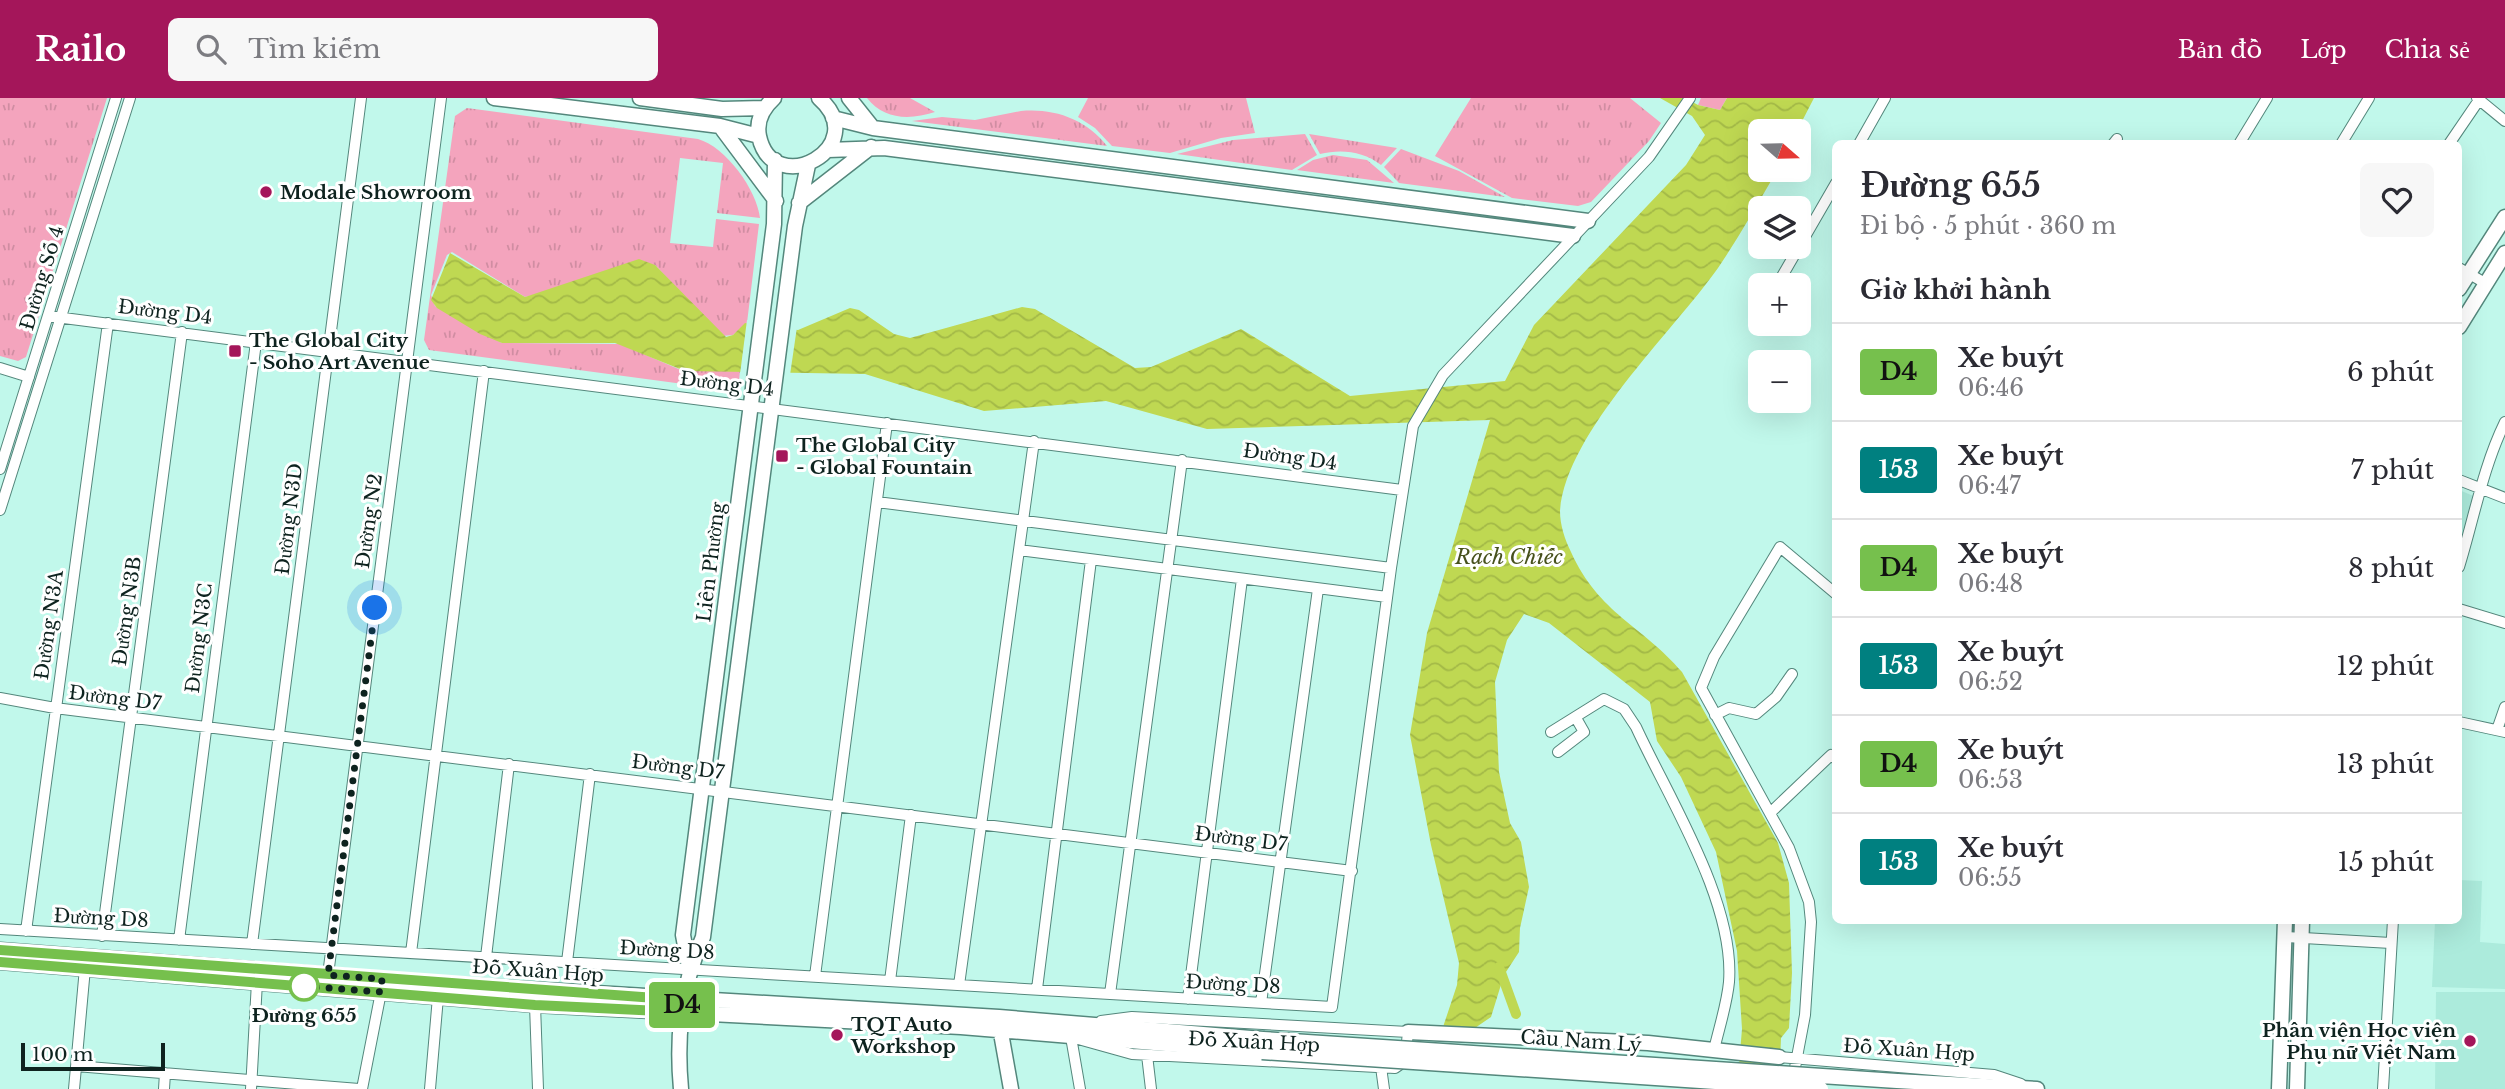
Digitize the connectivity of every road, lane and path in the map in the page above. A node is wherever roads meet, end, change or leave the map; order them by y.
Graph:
1 (116, 98) edge
2 (130, 98) edge
3 (361, 98) edge
4 (441, 98) edge
5 (494, 98) edge
6 (640, 98) edge
7 (736, 98) edge
8 (819, 98) edge
9 (849, 98) edge
10 (1690, 98) edge
11 (1885, 98) edge
12 (2267, 98) edge
13 (2369, 98) edge
14 (2478, 99) edge
15 (550, 102) edge
16 (769, 103) edge
17 (722, 108) junction
18 (833, 118) junction
19 (2505, 121) edge
20 (720, 126) junction
21 (873, 128) junction
22 (759, 136) junction
23 (938, 136) junction
24 (1861, 140) edge
25 (2241, 140) edge
26 (2343, 140) edge
27 (2452, 140) edge
28 (871, 147) junction
29 (828, 150) junction
30 (935, 154) junction
31 (775, 160) junction
32 (808, 165) junction
33 (1163, 165) junction
34 (1160, 183) junction
35 (1832, 190) edge
36 (1393, 195) junction
37 (776, 201) junction
38 (799, 204) junction
39 (1390, 213) junction
40 (2505, 216) edge
41 (1588, 220) junction
42 (1573, 236) junction
43 (2505, 253) edge
44 (2463, 270) edge
45 (1784, 273) edge
46 (2485, 283) junction
47 (48, 316) junction
48 (61, 317) junction
49 (2462, 322) edge
50 (108, 323) junction
51 (182, 332) junction
52 (256, 342) junction
53 (328, 352) junction
54 (407, 361) junction
55 (0, 368) edge
56 (484, 371) junction
57 (29, 377) junction
58 (750, 405) junction
59 (772, 408) junction
60 (2505, 422) edge
61 (887, 423) junction
62 (1034, 441) junction
63 (1182, 460) junction
64 (0, 469) edge
65 (2462, 481) edge
66 (2483, 489) junction
67 (1402, 490) junction
68 (2505, 498) edge
69 (877, 502) junction
70 (0, 510) edge
71 (1023, 520) junction
72 (1170, 540) junction
73 (1019, 550) junction
74 (2462, 557) edge
75 (1091, 560) junction
76 (1391, 568) junction
77 (1166, 569) junction
78 (1242, 579) junction
79 (1318, 589) junction
80 (1832, 591) edge
81 (1387, 597) junction
82 (2462, 610) edge
83 (2505, 623) edge
84 (1793, 674) dead end
85 (0, 698) edge
86 (2505, 707) edge
87 (55, 708) junction
88 (1715, 715) junction
89 (130, 718) junction
90 (1576, 718) junction
91 (2462, 723) edge
92 (206, 727) junction
93 (2501, 731) edge
94 (1551, 732) dead end
95 (279, 736) junction
96 (357, 745) junction
97 (1558, 752) dead end
98 (437, 755) junction
99 (1832, 756) edge
100 (509, 764) junction
101 (590, 774) junction
102 (702, 788) junction
103 (722, 790) junction
104 (837, 805) junction
105 (1770, 813) junction
106 (911, 815) junction
107 (981, 824) junction
108 (1057, 833) junction
109 (1130, 843) junction
110 (1207, 852) junction
111 (1280, 862) junction
112 (1352, 871) junction
113 (2285, 924) edge
114 (2302, 924) edge
115 (2393, 924) edge
116 (0, 929) edge
117 (26, 931) junction
118 (102, 936) junction
119 (2284, 937) junction
120 (2301, 937) junction
121 (179, 940) junction
122 (2391, 943) junction
123 (252, 944) junction
124 (331, 948) junction
125 (0, 950) edge
126 (411, 953) junction
127 (486, 957) junction
128 (0, 962) edge
129 (567, 962) junction
130 (85, 968) junction
131 (689, 968) junction
132 (328, 975) junction
133 (815, 976) junction
134 (890, 981) junction
135 (257, 982) junction
136 (959, 985) junction
137 (381, 986) junction
138 (1037, 989) junction
139 (1110, 994) junction
140 (438, 997) junction
141 (1188, 999) junction
142 (1261, 1003) junction
143 (535, 1005) junction
144 (682, 1006) junction
145 (999, 1024) junction
146 (1072, 1031) junction
147 (1408, 1032) junction
148 (1262, 1045) junction
149 (1720, 1051) junction
150 (1147, 1055) junction
151 (1779, 1057) joint
152 (1796, 1060) junction
153 (76, 1066) junction
154 (1381, 1068) junction
155 (165, 1073) junction
156 (1897, 1081) joint
157 (251, 1084) edge
158 (341, 1088) edge
159 (74, 1089) edge
160 (164, 1089) edge
161 (360, 1089) edge
162 (430, 1089) edge
163 (538, 1089) edge
164 (681, 1089) edge
165 (1011, 1089) edge
166 (1080, 1089) edge
167 (1151, 1089) edge
168 (1384, 1089) edge
169 (1721, 1089) edge
170 (1792, 1089) edge
171 (1821, 1089) edge
172 (2037, 1089) edge
173 (2279, 1089) edge
174 (2297, 1089) edge
175 (2383, 1089) edge

1 - 47 street, Đường Số 4
2 - 48 street
3 - 53 street, Đường N3D
4 - 54 street, Đường N2
5 - 15 street
6 - 17 street
7 - 17 street
8 - 18 street
9 - 21 street
10 - 41 street
11 - 24 street
12 - 25 street
13 - 26 street
14 - 19 street
14 - 27 street
15 - 20 street
16 - 17 street
16 - 22 street
18 - 21 street
18 - 29 street
20 - 22 street
20 - 37 street
21 - 23 street
22 - 31 street
23 - 30 street
23 - 33 street
28 - 29 street
28 - 30 street
28 - 38 street
29 - 32 street
30 - 34 street
31 - 32 street
31 - 37 street, Liên Phường
32 - 38 street, Liên Phường
33 - 34 street
33 - 36 street
34 - 39 street
35 - 45 street
36 - 39 street
36 - 41 street
37 - 58 street, Liên Phường
38 - 59 street, Liên Phường
39 - 42 street
40 - 44 street
41 - 42 street
42 - 67 street
43 - 46 street
44 - 46 street
46 - 49 street
47 - 48 street, Đường D4
47 - 57 street, Đường Số 4
48 - 50 street, Đường D4
48 - 70 street
50 - 51 street, Đường D4
50 - 87 street, Đường N3A
51 - 52 street, Đường D4
51 - 89 street, Đường N3B
52 - 53 street, Đường D4
52 - 92 street, Đường N3C
53 - 54 street, Đường D4
53 - 95 street, Đường N3D
54 - 56 street, Đường D4
54 - 96 street, Đường N2
55 - 57 street
56 - 58 street, Đường D4
56 - 98 street
57 - 64 street, Đường Số 4
58 - 59 street, Đường D4
58 - 102 street, Liên Phường
59 - 61 street, Đường D4
59 - 103 street, Liên Phường
60 - 66 street
61 - 62 street, Đường D4
61 - 69 street
62 - 63 street, Đường D4
62 - 71 street
63 - 67 street, Đường D4
63 - 72 street
65 - 66 street
66 - 68 street
66 - 74 street
67 - 76 street
69 - 71 street
69 - 104 street
71 - 72 street
71 - 73 street
72 - 76 street
72 - 77 street
73 - 75 street
73 - 107 street
75 - 77 street
75 - 108 street
76 - 81 street
77 - 78 street
77 - 109 street
78 - 79 street
78 - 110 street
79 - 81 street
79 - 111 street
80 - 88 street
81 - 112 street
82 - 83 street
84 - 88 street
85 - 87 street, Đường D7
86 - 93 street
87 - 89 street, Đường D7
87 - 117 street, Đường N3A
88 - 105 street
89 - 92 street, Đường D7
89 - 118 street, Đường N3B
90 - 94 street
90 - 97 street
90 - 149 street
91 - 93 street
92 - 95 street, Đường D7
92 - 121 street, Đường N3C
95 - 96 street, Đường D7
95 - 123 street, Đường N3D
96 - 98 street, Đường D7
96 - 124 street, Đường N2
98 - 100 street, Đường D7
98 - 126 street
99 - 105 street
100 - 101 street, Đường D7
100 - 127 street
101 - 102 street, Đường D7
101 - 129 street
102 - 103 street, Đường D7
102 - 131 street, Liên Phường
103 - 104 street, Đường D7
103 - 131 street, Liên Phường
104 - 106 street, Đường D7
104 - 133 street
105 - 152 street
106 - 107 street, Đường D7
106 - 134 street
107 - 108 street, Đường D7
107 - 136 street
108 - 109 street, Đường D7
108 - 138 street
109 - 110 street, Đường D7
109 - 139 street
110 - 111 street, Đường D7
110 - 141 street
111 - 112 street, Đường D7
111 - 142 street
112 - 142 street, Đường D8
113 - 119 street
114 - 120 street
115 - 122 street
116 - 117 street, Đường D8
117 - 118 street, Đường D8
118 - 121 street, Đường D8
119 - 120 street
119 - 173 street
120 - 122 street
120 - 174 street
121 - 123 street, Đường D8
122 - 175 street
123 - 124 street, Đường D8
124 - 126 street, Đường D8
124 - 132 street, Đường N2
125 - 132 street, Đỗ Xuân Hợp
126 - 127 street, Đường D8
127 - 129 street, Đường D8
128 - 130 street, Đỗ Xuân Hợp
129 - 131 street, Đường D8
130 - 135 street, Đỗ Xuân Hợp
130 - 153 street
131 - 133 street, Đường D8
131 - 144 street, Liên Phường
132 - 137 street, Đỗ Xuân Hợp
133 - 134 street, Đường D8
134 - 136 street, Đường D8
135 - 137 street, Đỗ Xuân Hợp
135 - 157 street
136 - 138 street, Đường D8
137 - 140 street, Đỗ Xuân Hợp
137 - 144 street, Đỗ Xuân Hợp
137 - 161 street
138 - 139 street, Đường D8
139 - 141 street, Đường D8
140 - 143 street, Đỗ Xuân Hợp
140 - 162 street
141 - 142 street, Đường D8
143 - 144 street, Đỗ Xuân Hợp
143 - 163 street
144 - 145 street, Đỗ Xuân Hợp
144 - 164 street, Liên Phường
145 - 146 street, Đỗ Xuân Hợp
145 - 165 street
146 - 147 street, Đỗ Xuân Hợp
146 - 148 street, Đỗ Xuân Hợp
146 - 150 street, Đỗ Xuân Hợp
146 - 166 street
147 - 149 street, Đỗ Xuân Hợp
147 - 154 street
148 - 156 street, Cầu Nam Lý, bridge
148 - 171 street, Cầu Nam Lý, bridge
149 - 151 street, Đỗ Xuân Hợp
149 - 169 street
150 - 154 street, Đỗ Xuân Hợp
150 - 167 street
151 - 152 street, Đỗ Xuân Hợp
152 - 170 street
152 - 172 street, Đỗ Xuân Hợp
153 - 155 street
153 - 159 street
154 - 168 street
155 - 157 street
155 - 160 street
156 - 172 street, Đỗ Xuân Hợp
157 - 158 street
158 - 161 street

